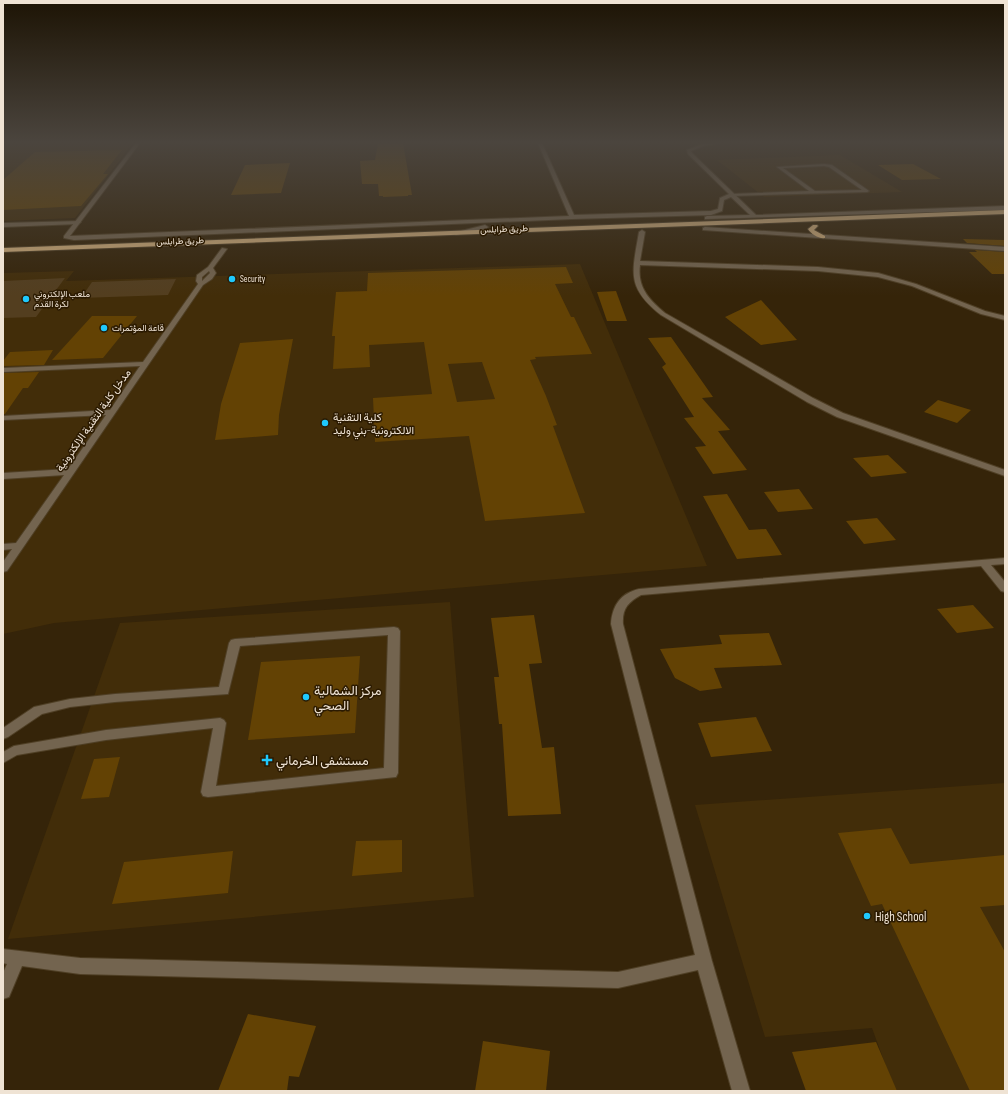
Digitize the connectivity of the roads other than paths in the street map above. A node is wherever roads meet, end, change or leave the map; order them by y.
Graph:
1 (99, 194) edge
2 (562, 194) edge
3 (763, 194) edge
4 (731, 195) junction
5 (1005, 208) edge
6 (1005, 212) edge
7 (754, 216) junction
8 (572, 217) junction
9 (997, 219) dead end
10 (78, 222) junction
11 (3, 225) edge
12 (815, 226) junction
13 (705, 230) junction
14 (642, 232) junction
15 (456, 233) junction
16 (823, 237) junction
17 (409, 242) dead end
18 (286, 246) dead end
19 (270, 247) dead end
20 (239, 248) dead end
21 (224, 249) junction
22 (1005, 249) edge
23 (3, 250) edge
24 (3, 257) edge
25 (638, 263) junction
26 (1005, 318) edge
27 (146, 364) junction
28 (3, 370) edge
29 (112, 412) junction
30 (3, 418) edge
31 (70, 472) junction
32 (1005, 473) edge
33 (3, 476) edge
34 (19, 546) junction
35 (3, 547) edge
36 (1005, 561) edge
37 (984, 563) junction
38 (3, 569) edge
39 (1005, 589) edge
40 (3, 734) edge
41 (3, 758) edge
42 (10, 957) edge
43 (704, 961) junction
44 (3, 991) edge
45 (741, 1091) edge

1 - 10 street
2 - 8 street
3 - 4 street
4 - 7 street
4 - 8 street
5 - 7 street
6 - 15 highway
7 - 15 street
8 - 10 street
9 - 12 highway, طريق طرابلس
10 - 11 street
12 - 13 highway, طريق طرابلس
12 - 16 highway
13 - 14 highway, طريق طرابلس
13 - 16 street
14 - 17 highway, طريق طرابلس
14 - 25 street
15 - 23 highway
16 - 22 street
18 - 19 highway
20 - 21 highway, طريق طرابلس
21 - 24 highway, طريق طرابلس
21 - 27 street, مدخل كلية التقنية الإلكترونية
25 - 26 street
25 - 32 street
27 - 28 street
27 - 29 street, مدخل كلية التقنية الإلكترونية
29 - 30 street
29 - 31 street, مدخل كلية التقنية الإلكترونية
31 - 33 street
31 - 34 street, مدخل كلية التقنية الإلكترونية
34 - 35 street
34 - 38 street, مدخل كلية التقنية الإلكترونية
36 - 37 street
37 - 39 street
37 - 43 street
40 - 41 street
42 - 43 street
42 - 44 street
43 - 45 street

